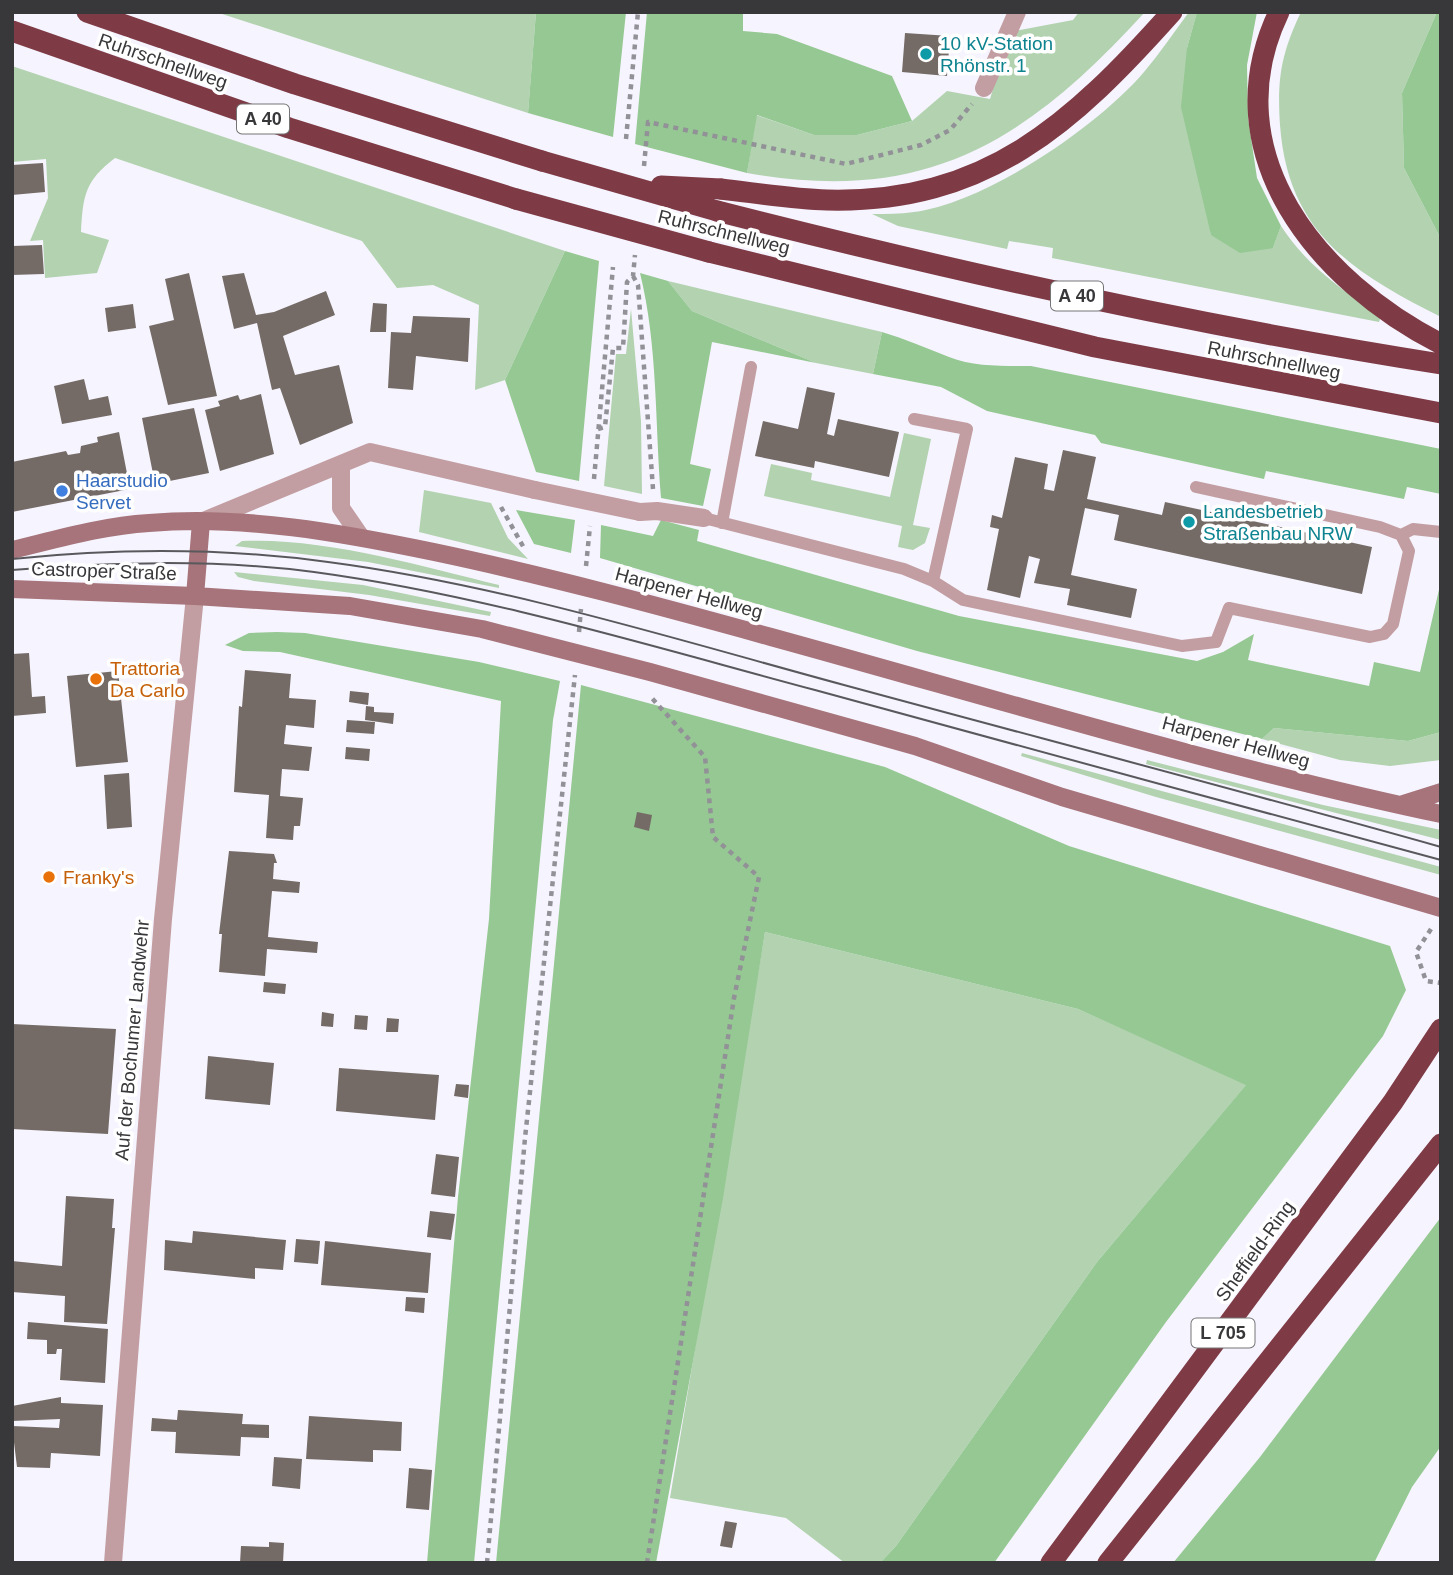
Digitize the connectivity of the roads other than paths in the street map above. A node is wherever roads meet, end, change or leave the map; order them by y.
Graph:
1 (87, 12) edge
2 (1017, 12) edge
3 (1172, 12) edge
4 (1279, 12) edge
5 (12, 31) edge
6 (984, 88) road end
7 (631, 186) junction
8 (1441, 344) edge
9 (1441, 363) edge
10 (751, 368) dead end
11 (1441, 413) edge
12 (914, 419) dead end
13 (341, 464) junction
14 (1196, 486) dead end
15 (704, 518) joint
16 (201, 522) junction
17 (722, 523) junction
18 (1441, 532) edge
19 (1401, 535) junction
20 (361, 537) junction
21 (12, 551) edge
22 (933, 581) junction
23 (12, 589) edge
24 (195, 596) junction
25 (1441, 792) edge
26 (1400, 805) junction
27 (1441, 814) edge
28 (1438, 915) edge
29 (1441, 1029) edge
30 (1441, 1144) edge
31 (113, 1563) edge
32 (1051, 1563) edge
33 (1108, 1563) edge

1 - 7 highway, Ruhrschnellweg / A 40, bridge
2 - 6 street
3 - 7 highway, bridge
4 - 8 highway
5 - 11 highway, Ruhrschnellweg / A 40, bridge
7 - 9 highway, Ruhrschnellweg / A 40, bridge
10 - 17 lane
12 - 22 lane
13 - 15 street, bridge
13 - 16 street, Castroper Straße
13 - 20 street
14 - 19 lane
15 - 17 lane
16 - 20 main road, Castroper Straße
16 - 21 main road, Castroper Straße
16 - 24 main road, Auf der Bochumer Landwehr
17 - 22 lane
18 - 19 lane
19 - 22 lane
20 - 26 main road, Harpener Hellweg
23 - 24 main road, Castroper Straße
24 - 28 main road
24 - 31 street, Auf der Bochumer Landwehr
25 - 26 main road
26 - 27 main road, Harpener Hellweg
29 - 32 highway, Sheffield-Ring / L 705
30 - 33 highway, L 705

